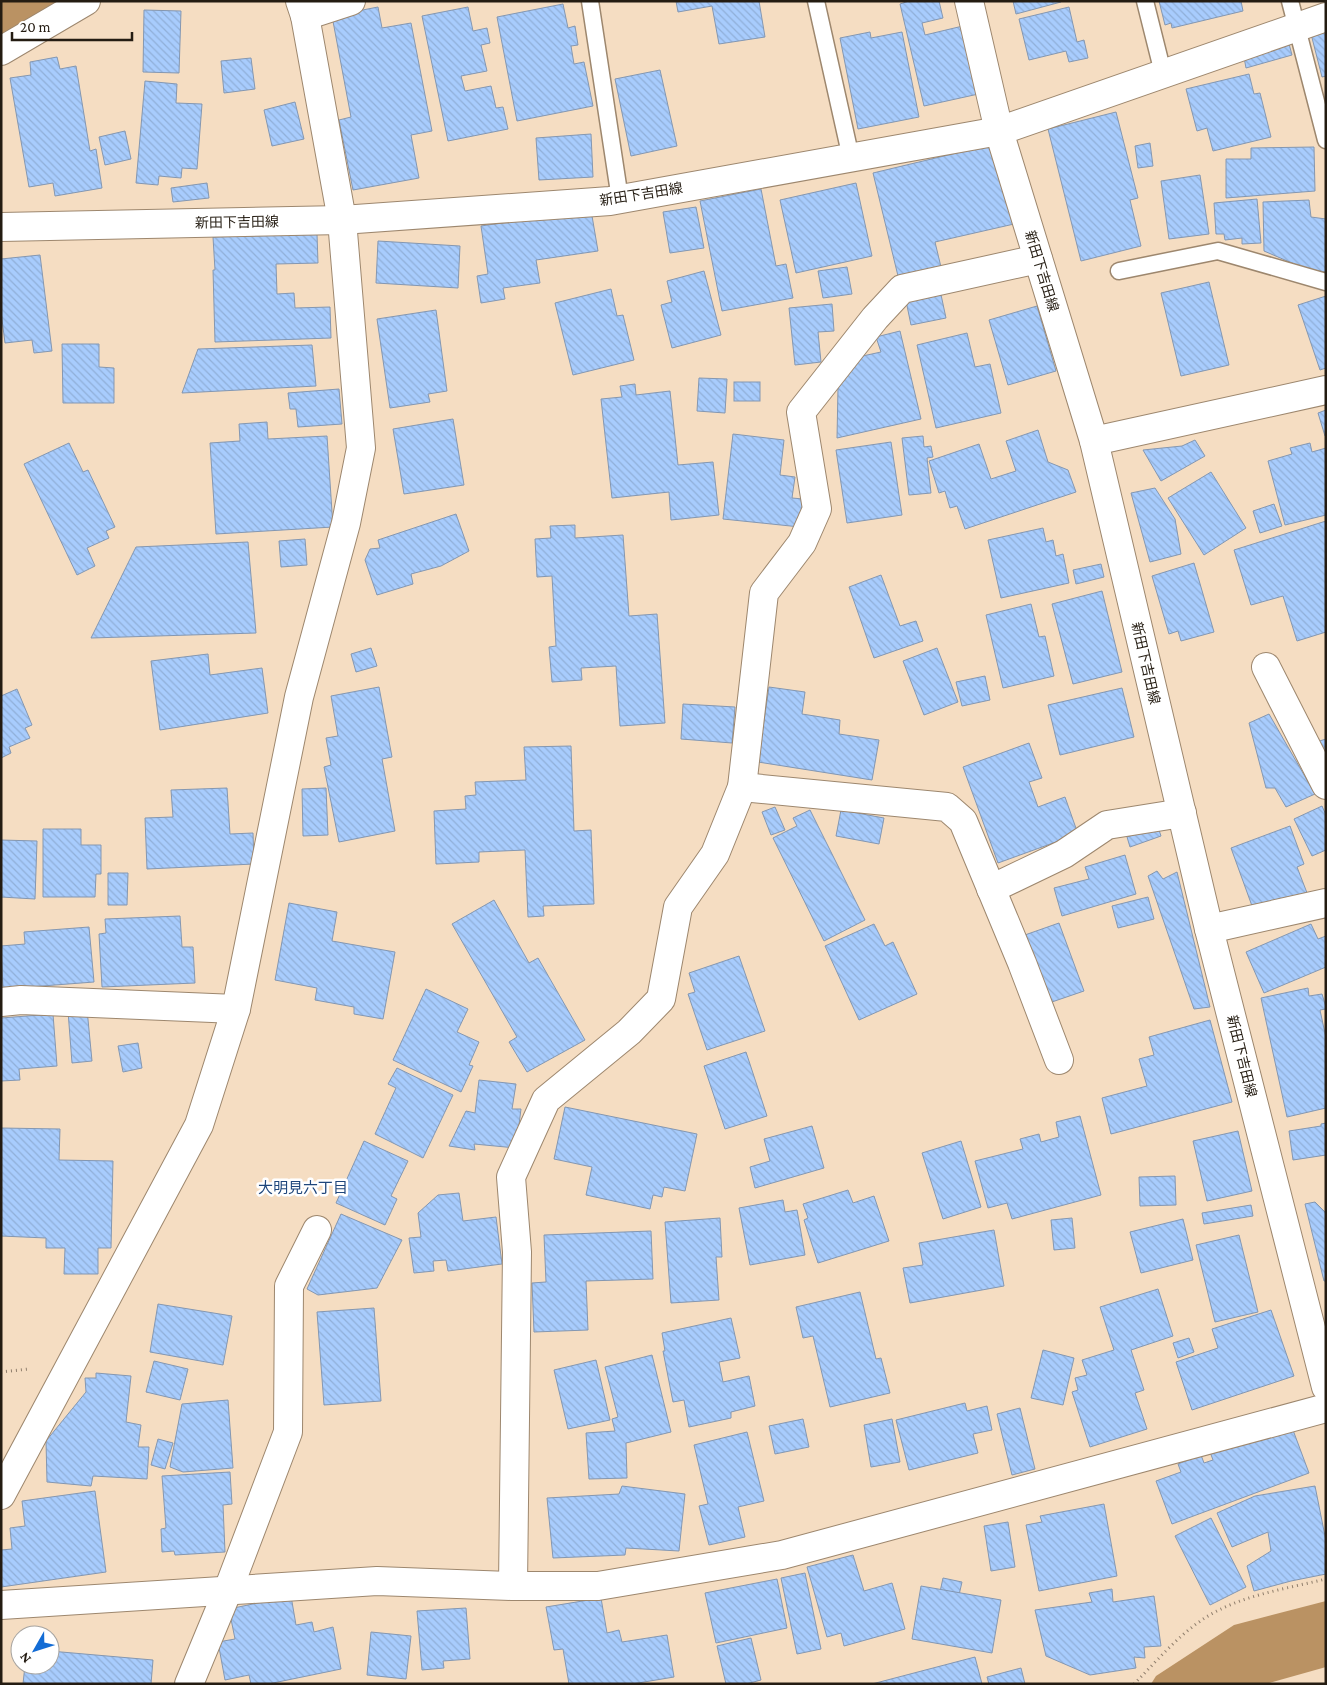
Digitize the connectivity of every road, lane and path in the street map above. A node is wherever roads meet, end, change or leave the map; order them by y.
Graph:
1 (86, 1) edge
2 (351, 1) edge
3 (590, 1) edge
4 (816, 1) edge
5 (969, 1) edge
6 (1145, 1) edge
7 (303, 9) edge
8 (1294, 14) edge
9 (1326, 17) edge
10 (1, 51) edge
11 (1164, 73) junction
12 (998, 131) junction
13 (1326, 140) edge
14 (851, 158) junction
15 (620, 199) junction
16 (342, 220) junction
17 (1, 227) edge
18 (1038, 259) junction
19 (1119, 271) dead end
20 (1326, 282) edge
21 (1326, 390) edge
22 (1094, 441) junction
23 (1266, 667) dead end
24 (1326, 785) edge
25 (742, 787) junction
26 (1182, 813) junction
27 (991, 889) junction
28 (1326, 903) edge
29 (1210, 929) junction
30 (1, 1002) edge
31 (236, 1009) junction
32 (1059, 1060) dead end
33 (317, 1230) dead end
34 (1326, 1387) edge
35 (1326, 1408) edge
36 (1, 1495) edge
37 (1326, 1579) edge
38 (513, 1586) junction
39 (228, 1590) junction
40 (1, 1605) edge
41 (189, 1684) edge
42 (1134, 1684) edge

1 - 10 street
2 - 7 street
3 - 15 lane
4 - 14 lane
5 - 12 street
6 - 11 lane
7 - 16 street
8 - 9 street
8 - 11 street
8 - 13 lane
11 - 12 street
12 - 14 street, 新田下吉田線
12 - 18 street, 新田下吉田線
14 - 15 street, 新田下吉田線
15 - 16 street, 新田下吉田線
16 - 17 street, 新田下吉田線
16 - 31 street
18 - 22 street, 新田下吉田線
18 - 25 street
19 - 20 lane
21 - 22 street
22 - 26 street, 新田下吉田線
23 - 24 street
25 - 27 street
25 - 38 street
26 - 27 street
26 - 29 street, 新田下吉田線
27 - 32 street
28 - 29 street
29 - 34 street, 新田下吉田線
30 - 31 street
31 - 36 street
33 - 39 street
35 - 38 street
37 - 42 path
38 - 39 street
39 - 40 street
39 - 41 street

